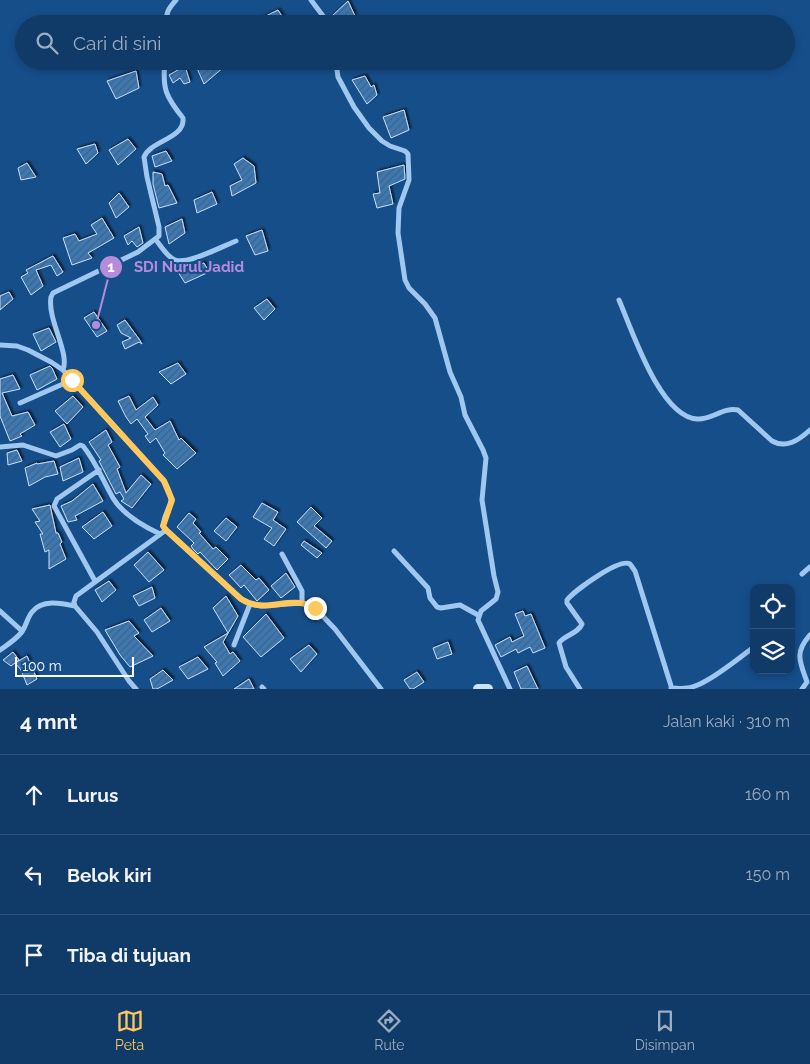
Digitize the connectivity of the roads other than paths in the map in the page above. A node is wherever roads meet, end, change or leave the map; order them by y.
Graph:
1 (176, 0) edge
2 (311, 0) edge
3 (166, 15) edge
4 (322, 15) edge
5 (164, 70) edge
6 (337, 70) edge
7 (156, 240) junction
8 (236, 241) dead end
9 (620, 300) dead end
10 (0, 345) edge
11 (63, 370) junction
12 (72, 380) junction
13 (20, 403) dead end
14 (810, 430) edge
15 (0, 447) edge
16 (99, 470) junction
17 (166, 530) junction
18 (160, 534) junction
19 (394, 550) dead end
20 (282, 554) dead end
21 (810, 567) edge
22 (802, 574) dead end
23 (96, 582) junction
24 (302, 603) junction
25 (250, 604) junction
26 (75, 606) junction
27 (0, 611) edge
28 (478, 615) junction
29 (22, 631) junction
30 (810, 635) edge
31 (234, 645) dead end
32 (0, 650) edge
33 (750, 650) edge
34 (671, 688) edge
35 (136, 689) edge
36 (381, 689) edge
37 (478, 689) edge
38 (488, 689) edge
39 (510, 689) edge
40 (580, 689) edge
41 (802, 689) edge

1 - 3 street
2 - 4 street
5 - 7 street
6 - 28 street
7 - 8 street
7 - 11 street
9 - 14 street
10 - 11 street
11 - 12 street
12 - 13 street
12 - 17 street
15 - 16 street
16 - 18 street
16 - 23 street
17 - 18 street
17 - 25 street
18 - 23 street
19 - 28 street
20 - 24 street
21 - 22 street
23 - 26 street
24 - 25 street
24 - 36 street
25 - 31 street
26 - 29 street
26 - 35 street
27 - 29 street
28 - 39 street
29 - 32 street
30 - 41 street
33 - 34 street
34 - 40 street
37 - 38 street

